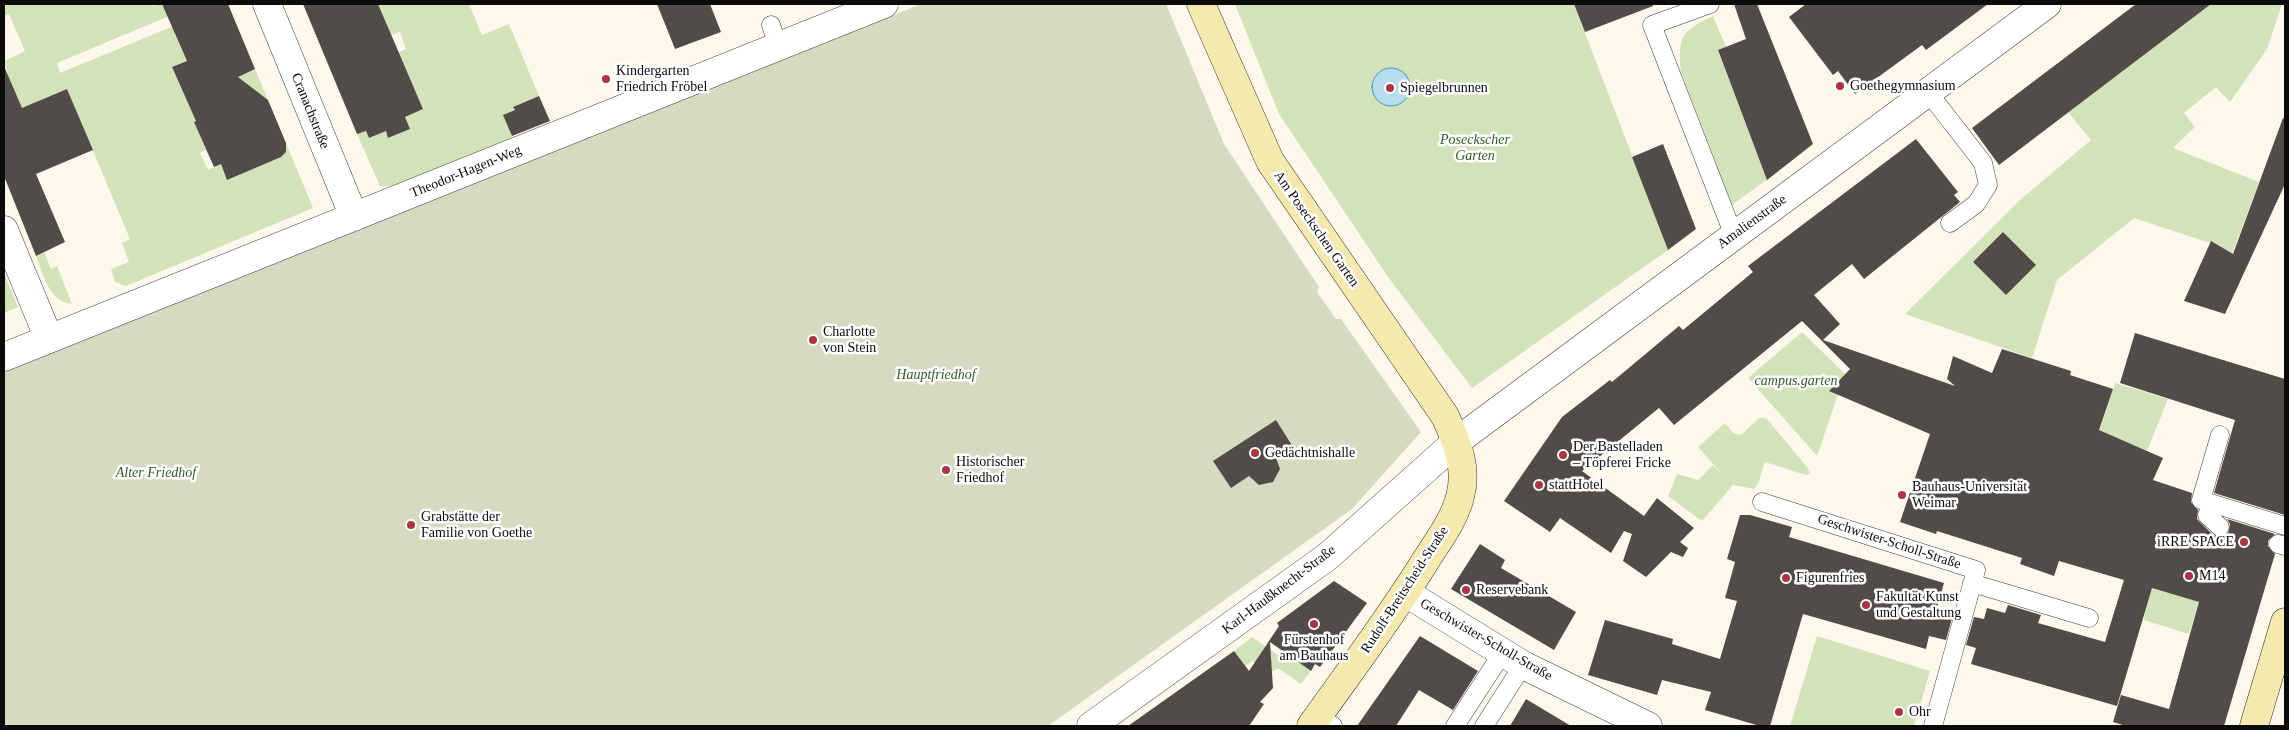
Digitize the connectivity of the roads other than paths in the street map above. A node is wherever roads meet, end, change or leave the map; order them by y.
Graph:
1 (267, 4) edge
2 (884, 4) edge
3 (1200, 4) edge
4 (1710, 4) edge
5 (2047, 4) edge
6 (1928, 92) junction
7 (354, 218) junction
8 (1950, 223) dead end
9 (4, 230) edge
10 (1734, 236) junction
11 (49, 339) junction
12 (4, 358) edge
13 (2220, 434) dead end
14 (1456, 441) junction
15 (1762, 502) dead end
16 (2285, 526) edge
17 (1972, 583) junction
18 (1406, 593) junction
19 (2090, 618) dead end
20 (2285, 622) edge
21 (1513, 659) junction
22 (1321, 723) edge
23 (1091, 726) edge
24 (1455, 726) edge
25 (1484, 726) edge
26 (1648, 726) edge
27 (1933, 726) edge
28 (2254, 726) edge

1 - 7 street, Cranachstraße
2 - 7 street, Theodor-Hagen-Weg
3 - 14 street, Am Poseckschen Garten
4 - 10 lane
5 - 6 street, Amalienstraße
6 - 8 lane
6 - 10 street, Amalienstraße
7 - 11 street, Theodor-Hagen-Weg
9 - 11 street
10 - 14 street, Amalienstraße
11 - 12 street, Theodor-Hagen-Weg
13 - 16 lane
14 - 18 street, Rudolf-Breitscheid-Straße
14 - 23 street, Karl-Haußknecht-Straße
15 - 17 lane, Geschwister-Scholl-Straße
17 - 19 lane
17 - 27 lane, Geschwister-Scholl-Straße
18 - 21 street, Geschwister-Scholl-Straße
18 - 22 street, Rudolf-Breitscheid-Straße
20 - 28 street
21 - 24 lane
21 - 25 lane
21 - 26 street, Geschwister-Scholl-Straße

